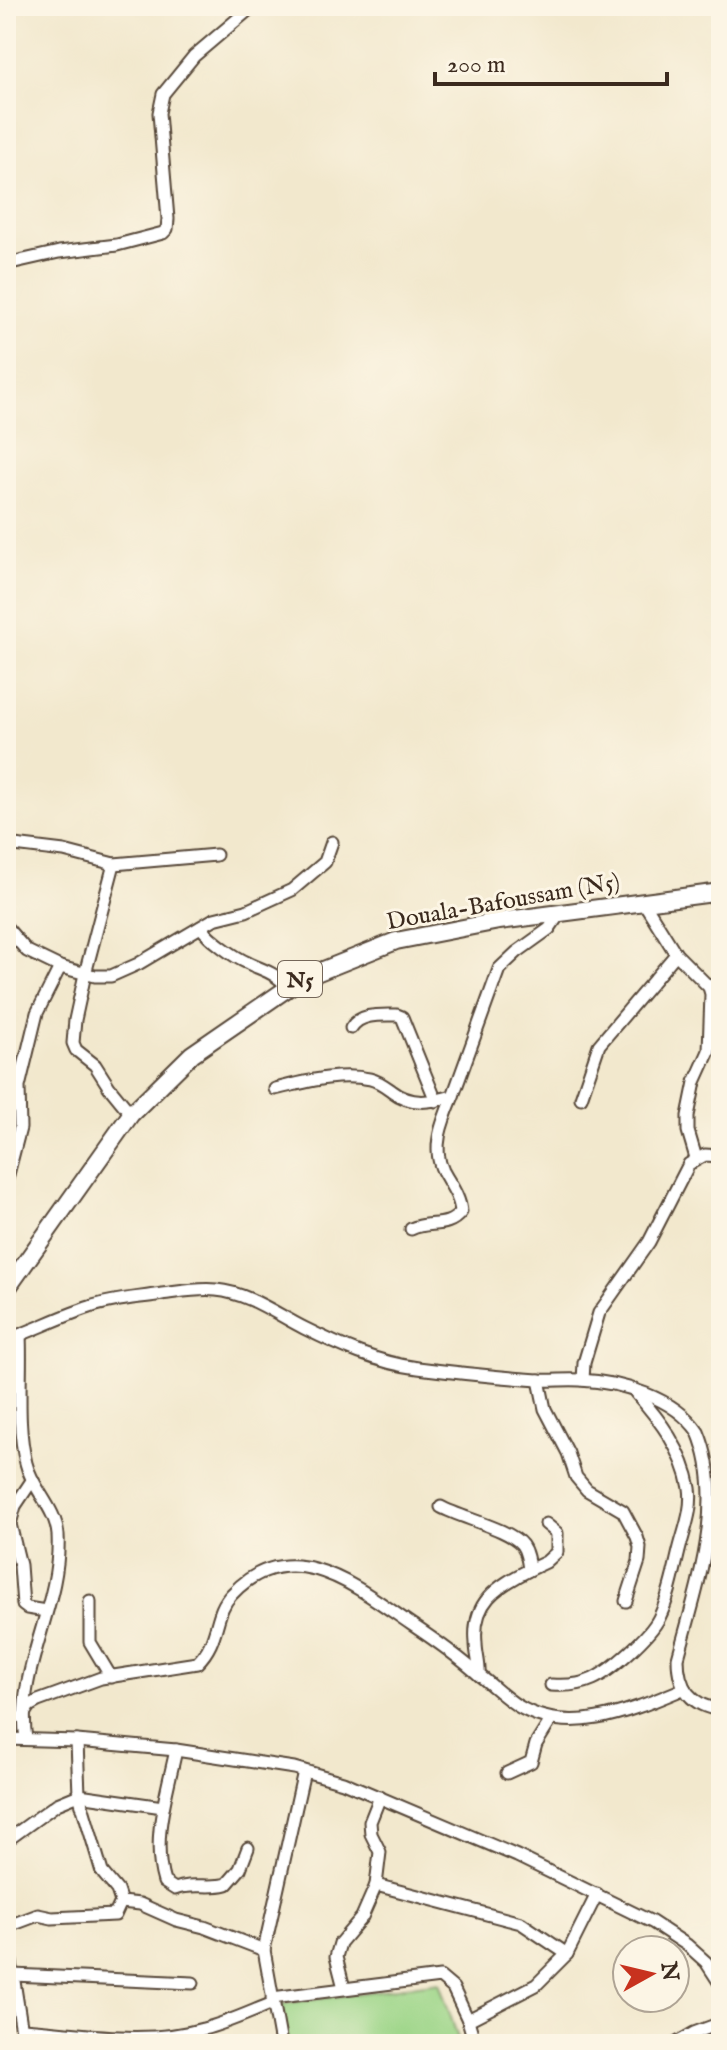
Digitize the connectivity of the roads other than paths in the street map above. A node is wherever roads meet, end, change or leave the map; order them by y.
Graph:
1 (253, 6) edge
2 (6, 264) edge
3 (332, 842) dead end
4 (6, 844) edge
5 (216, 855) dead end
6 (114, 864) junction
7 (721, 892) edge
8 (643, 901) junction
9 (560, 913) junction
10 (6, 927) edge
11 (201, 927) junction
12 (676, 954) junction
13 (60, 967) junction
14 (85, 974) junction
15 (715, 985) edge
16 (287, 987) junction
17 (351, 1028) dead end
18 (275, 1089) dead end
19 (453, 1096) junction
20 (581, 1098) dead end
21 (436, 1101) junction
22 (131, 1114) junction
23 (721, 1156) edge
24 (696, 1158) junction
25 (6, 1182) edge
26 (411, 1229) dead end
27 (6, 1290) edge
28 (20, 1335) junction
29 (6, 1340) edge
30 (539, 1380) junction
31 (583, 1380) junction
32 (633, 1390) junction
33 (720, 1479) edge
34 (31, 1482) junction
35 (441, 1507) dead end
36 (546, 1524) dead end
37 (529, 1570) junction
38 (90, 1601) dead end
39 (626, 1601) dead end
40 (46, 1611) junction
41 (479, 1675) junction
42 (111, 1677) junction
43 (551, 1685) dead end
44 (683, 1689) junction
45 (721, 1710) edge
46 (22, 1717) junction
47 (551, 1720) junction
48 (6, 1739) edge
49 (26, 1739) junction
50 (77, 1741) junction
51 (176, 1750) junction
52 (304, 1771) junction
53 (507, 1773) dead end
54 (79, 1795) junction
55 (380, 1797) junction
56 (163, 1807) junction
57 (6, 1841) edge
58 (248, 1848) dead end
59 (376, 1885) junction
60 (597, 1894) junction
61 (121, 1902) junction
62 (6, 1929) edge
63 (264, 1950) junction
64 (567, 1954) junction
65 (13, 1975) junction
66 (193, 1983) dead end
67 (721, 1985) edge
68 (344, 1988) junction
69 (272, 2001) junction
70 (468, 2020) junction
71 (721, 2023) edge
72 (22, 2029) junction
73 (201, 2030) junction
74 (24, 2044) edge
75 (201, 2044) edge
76 (281, 2044) edge
77 (475, 2044) edge
78 (675, 2044) edge

1 - 2 street
3 - 11 street
4 - 6 street
5 - 6 street
6 - 14 street
7 - 8 highway, Douala-Bafoussam (N5) / N5
8 - 9 highway, Douala-Bafoussam (N5) / N5
8 - 12 street
9 - 16 highway, Douala-Bafoussam (N5) / N5
9 - 19 street
10 - 13 street
11 - 14 street
11 - 16 street
12 - 15 street
12 - 20 street
13 - 14 street
13 - 25 street
14 - 22 street
15 - 24 street
16 - 22 highway, Douala-Bafoussam (N5) / N5
17 - 21 street
18 - 21 street
19 - 21 street
19 - 26 street
22 - 27 highway, Douala-Bafoussam (N5) / N5
23 - 24 street
24 - 31 street
28 - 29 street
28 - 30 street
28 - 34 street
30 - 31 street
30 - 39 street
31 - 32 street
32 - 33 street
32 - 43 street
33 - 44 street
34 - 40 street
34 - 40 street
35 - 37 street
36 - 37 street
37 - 41 street
38 - 42 street
40 - 46 street
41 - 42 street
41 - 47 street
42 - 46 street
44 - 45 street
44 - 47 street
46 - 49 street
47 - 53 street
48 - 49 street
49 - 50 street
50 - 51 street
50 - 54 street
51 - 52 street
51 - 56 street
52 - 55 street
52 - 63 street
54 - 56 street
54 - 57 street
54 - 61 street
55 - 59 street
55 - 60 street
56 - 58 street
59 - 64 street
59 - 68 street
60 - 64 street
60 - 67 street
61 - 62 street
61 - 63 street
62 - 65 street
63 - 69 street
64 - 70 street
65 - 66 street
65 - 72 street
68 - 69 street
68 - 70 street
69 - 73 street
69 - 76 street
70 - 77 street
71 - 78 street
72 - 73 street
72 - 74 street
73 - 75 street

